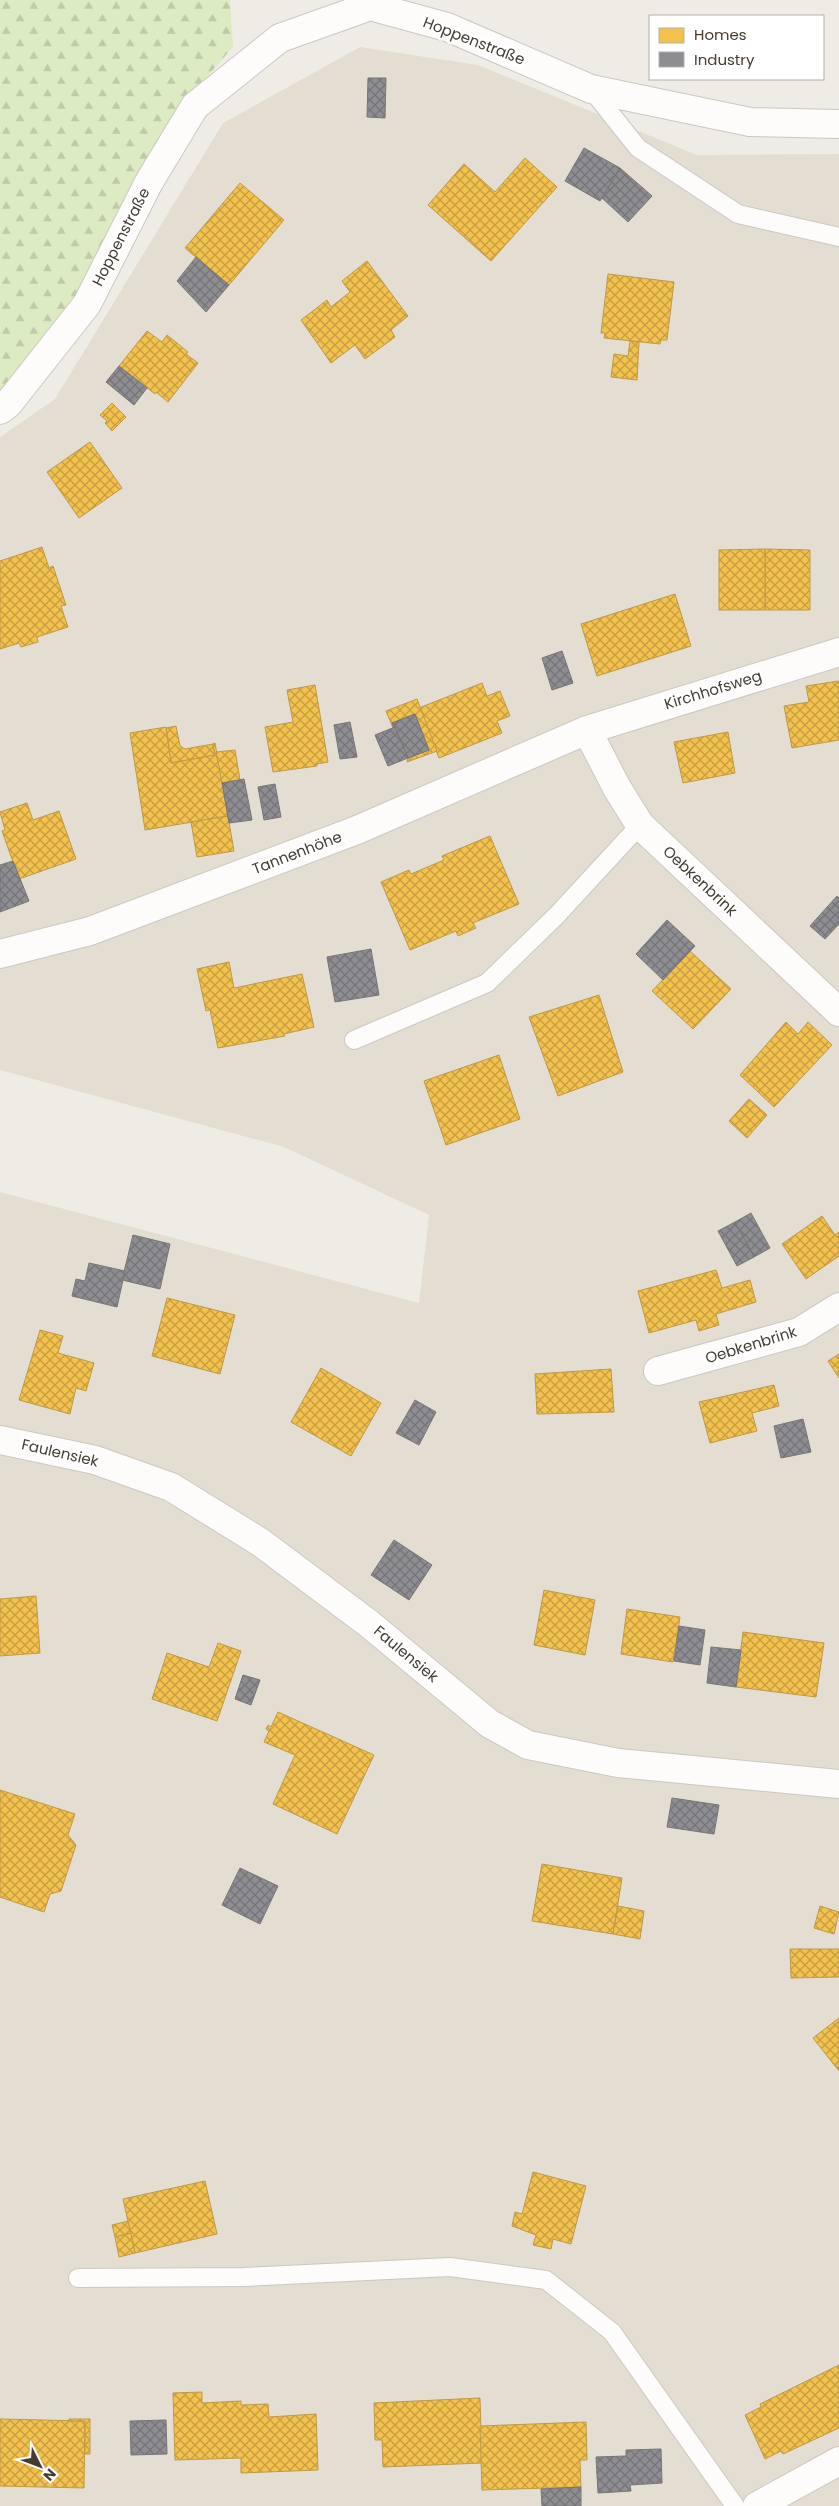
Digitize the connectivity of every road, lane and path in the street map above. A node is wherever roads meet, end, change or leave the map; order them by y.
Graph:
1 (592, 89) junction
2 (839, 124) edge
3 (839, 237) edge
4 (0, 410) edge
5 (839, 652) edge
6 (587, 730) junction
7 (640, 825) junction
8 (0, 954) edge
9 (839, 1012) edge
10 (354, 1040) dead end
11 (839, 1307) edge
12 (658, 1372) dead end
13 (0, 1440) edge
14 (839, 1784) edge
15 (78, 2278) dead end
16 (839, 2461) edge
17 (735, 2506) edge
18 (757, 2506) edge

1 - 2 street, Hoppenstraße
1 - 3 lane
1 - 4 street, Hoppenstraße
5 - 6 street, Kirchhofsweg
6 - 7 street, Oebkenbrink
6 - 8 street, Tannenhöhe
7 - 9 street, Oebkenbrink
7 - 10 lane
11 - 12 street, Oebkenbrink
13 - 14 street, Faulensiek
15 - 17 lane
16 - 18 street

